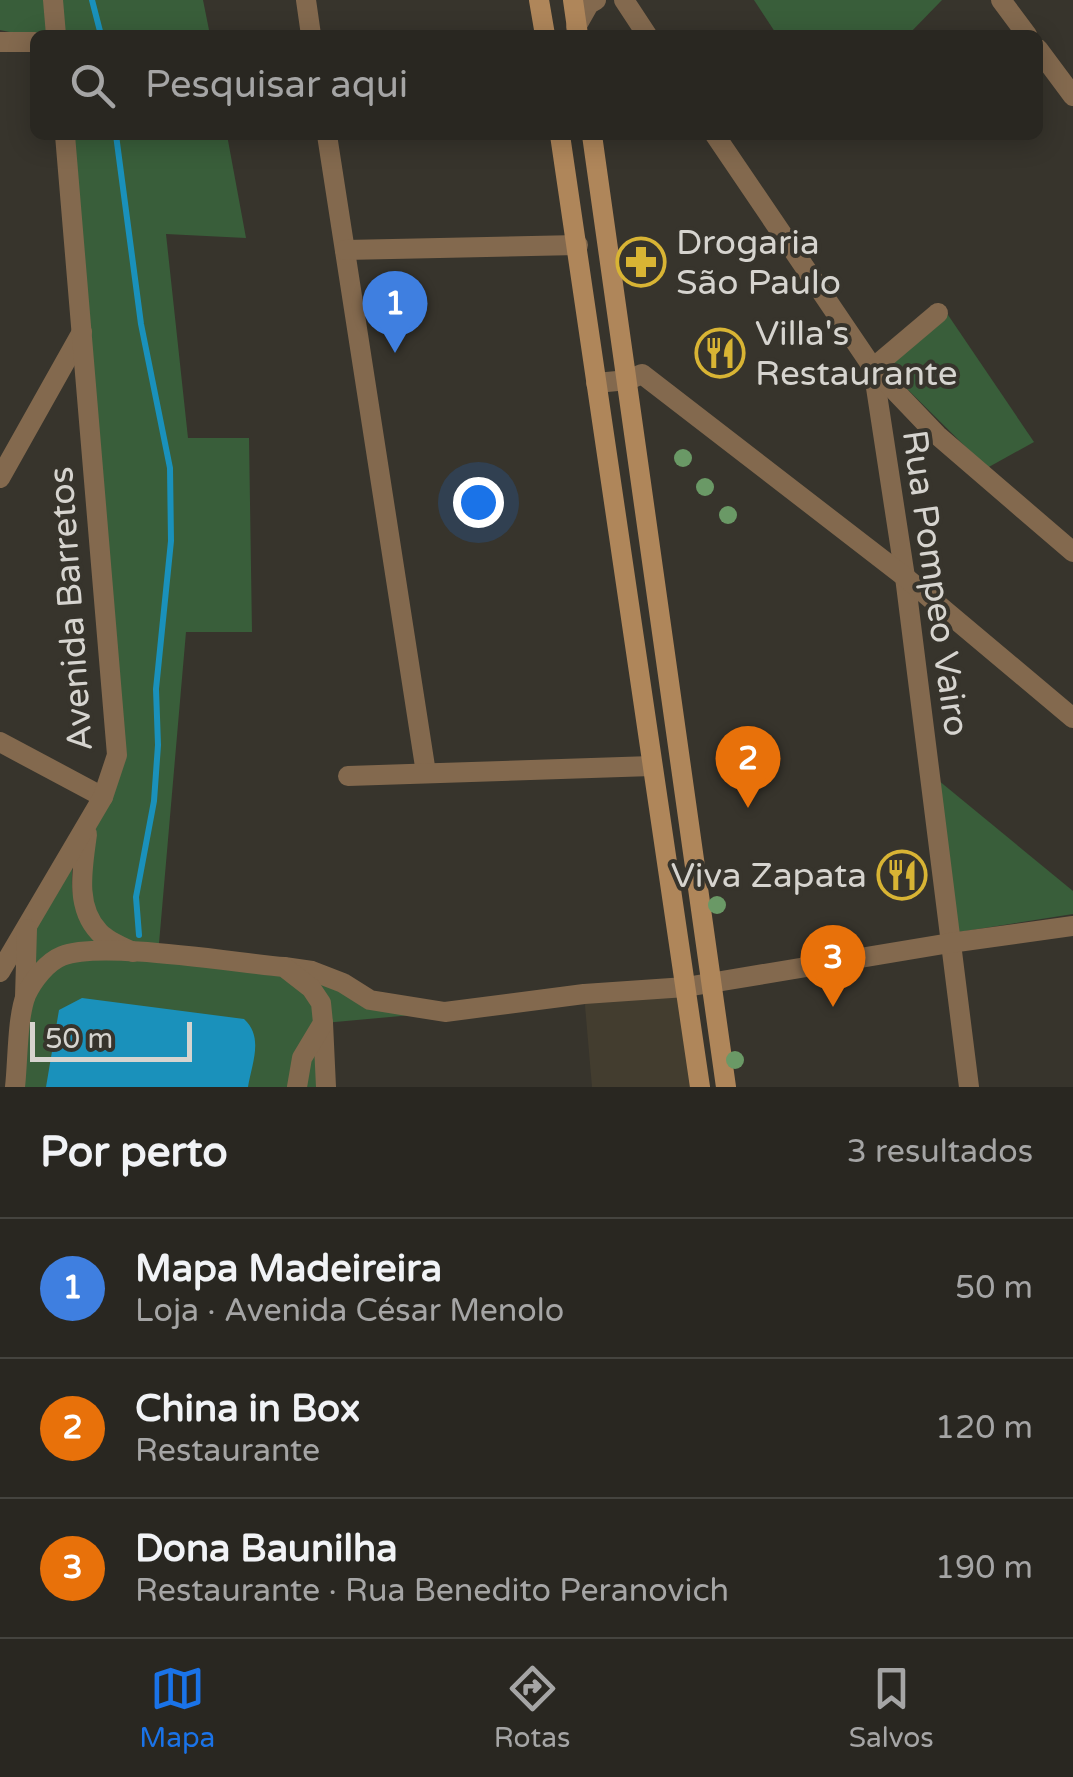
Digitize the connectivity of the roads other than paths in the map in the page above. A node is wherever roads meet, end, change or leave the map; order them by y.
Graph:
1 (53, 0) edge
2 (306, 0) edge
3 (539, 0) edge
4 (572, 0) edge
5 (596, 0) edge
6 (1001, 0) edge
7 (623, 1) edge
8 (56, 30) edge
9 (310, 30) edge
10 (543, 30) edge
11 (577, 30) edge
12 (577, 30) edge
13 (643, 30) edge
14 (1023, 30) edge
15 (0, 42) edge
16 (30, 42) edge
17 (1043, 56) edge
18 (1073, 96) edge
19 (64, 140) edge
20 (328, 140) edge
21 (561, 140) edge
22 (593, 140) edge
23 (718, 140) edge
24 (578, 245) junction
25 (344, 250) junction
26 (938, 313) dead end
27 (82, 332) junction
28 (873, 368) junction
29 (635, 377) junction
30 (596, 383) junction
31 (0, 478) edge
32 (1073, 552) edge
33 (905, 577) junction
34 (1073, 718) edge
35 (0, 742) edge
36 (652, 766) junction
37 (426, 773) junction
38 (348, 776) dead end
39 (103, 797) junction
40 (89, 822) junction
41 (1073, 926) edge
42 (27, 928) junction
43 (950, 943) junction
44 (133, 952) junction
45 (284, 967) junction
46 (0, 972) edge
47 (711, 981) junction
48 (686, 987) junction
49 (25, 998) junction
50 (324, 1024) junction
51 (0, 1062) edge
52 (16, 1082) edge
53 (297, 1087) edge
54 (326, 1087) edge
55 (700, 1087) edge
56 (726, 1087) edge
57 (969, 1087) edge

1 - 8 street
2 - 9 street
3 - 10 main road
4 - 11 main road
5 - 12 street
6 - 14 street
7 - 13 street
15 - 16 street
17 - 18 street
19 - 27 street, Avenida Barretos
20 - 25 street
21 - 24 main road
22 - 29 main road
23 - 28 street, Rua Pompeo Vairo
24 - 25 street
24 - 30 main road
25 - 37 street
26 - 28 street
27 - 31 street
27 - 39 street, Avenida Barretos
28 - 32 street
28 - 33 street, Rua Pompeo Vairo
29 - 30 street
29 - 33 street
29 - 47 main road
30 - 36 main road
33 - 34 street
33 - 43 street, Rua Pompeo Vairo
35 - 39 street
36 - 37 street
36 - 48 main road
37 - 38 street
39 - 40 street, Avenida Barretos
40 - 42 street, Avenida Barretos
40 - 44 street
41 - 43 street
42 - 46 street, Avenida Barretos
42 - 49 street
43 - 47 street
43 - 57 street, Rua Pompeo Vairo
44 - 45 street
44 - 49 street
45 - 48 street
45 - 50 street
47 - 48 street
47 - 56 main road
48 - 55 main road
49 - 52 street
50 - 53 street
50 - 54 street
51 - 52 street

